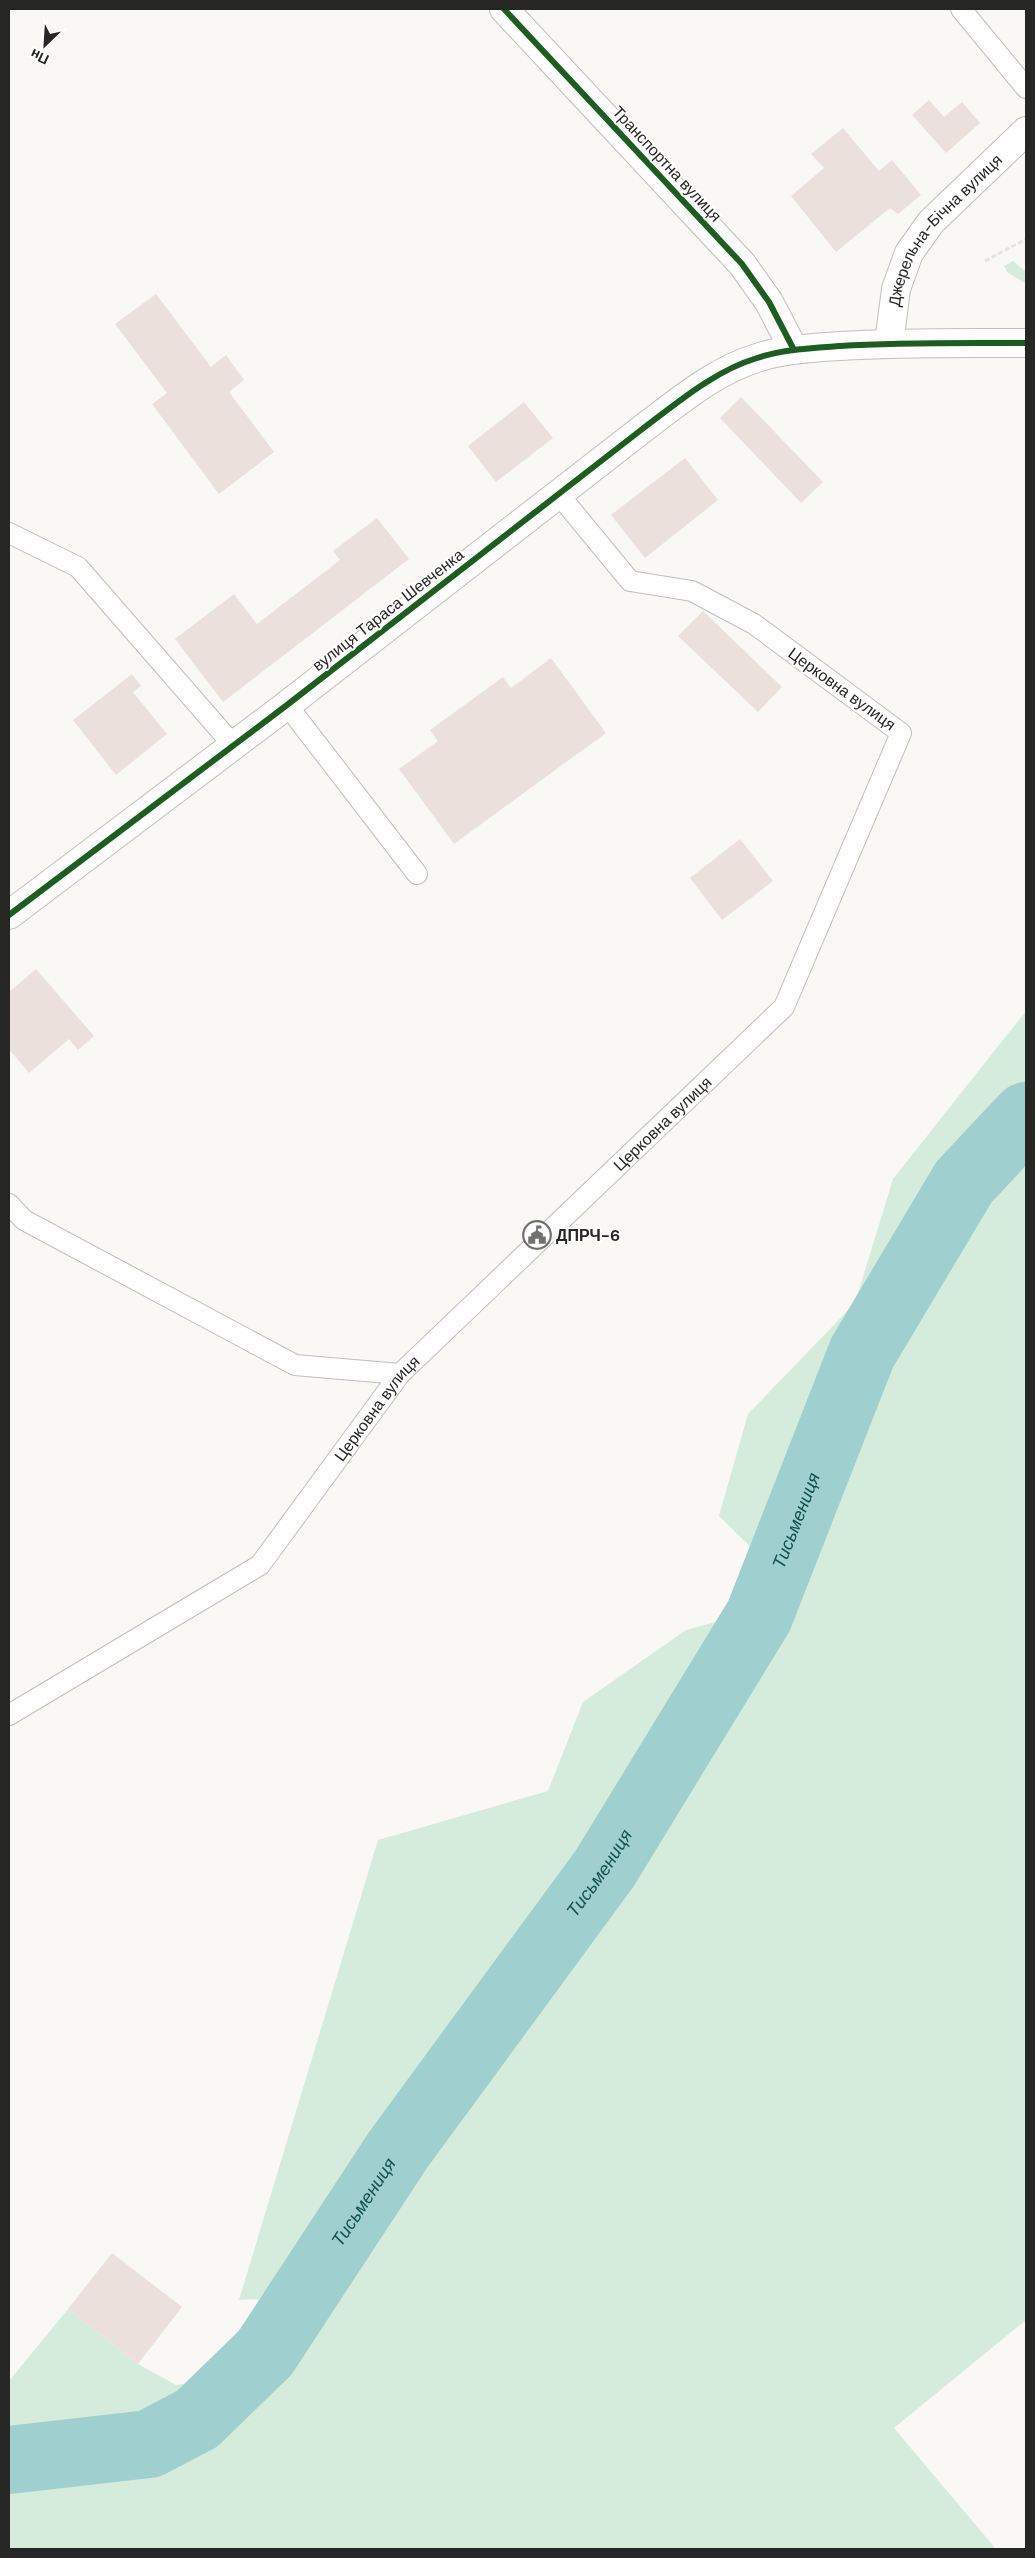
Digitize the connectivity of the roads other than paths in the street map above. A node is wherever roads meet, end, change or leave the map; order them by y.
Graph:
1 (504, 9) edge
2 (961, 9) edge
3 (1026, 88) edge
4 (1026, 130) edge
5 (889, 343) junction
6 (1026, 344) edge
7 (794, 350) junction
8 (560, 496) junction
9 (9, 534) edge
10 (287, 705) junction
11 (234, 746) junction
12 (416, 874) dead end
13 (9, 915) edge
14 (9, 1204) edge
15 (400, 1374) junction
16 (9, 1715) edge

1 - 7 main road, Транспортна вулиця
2 - 3 lane
4 - 5 main road, Джерельна-Бічна вулиця
5 - 6 main road, вулиця Тараса Шевченка
5 - 7 main road, вулиця Тараса Шевченка
7 - 8 main road, вулиця Тараса Шевченка
8 - 10 main road, вулиця Тараса Шевченка
8 - 15 lane, Церковна вулиця
9 - 11 lane
10 - 11 main road, вулиця Тараса Шевченка
10 - 12 lane
11 - 13 main road, вулиця Тараса Шевченка
14 - 15 lane
15 - 16 lane, Церковна вулиця

